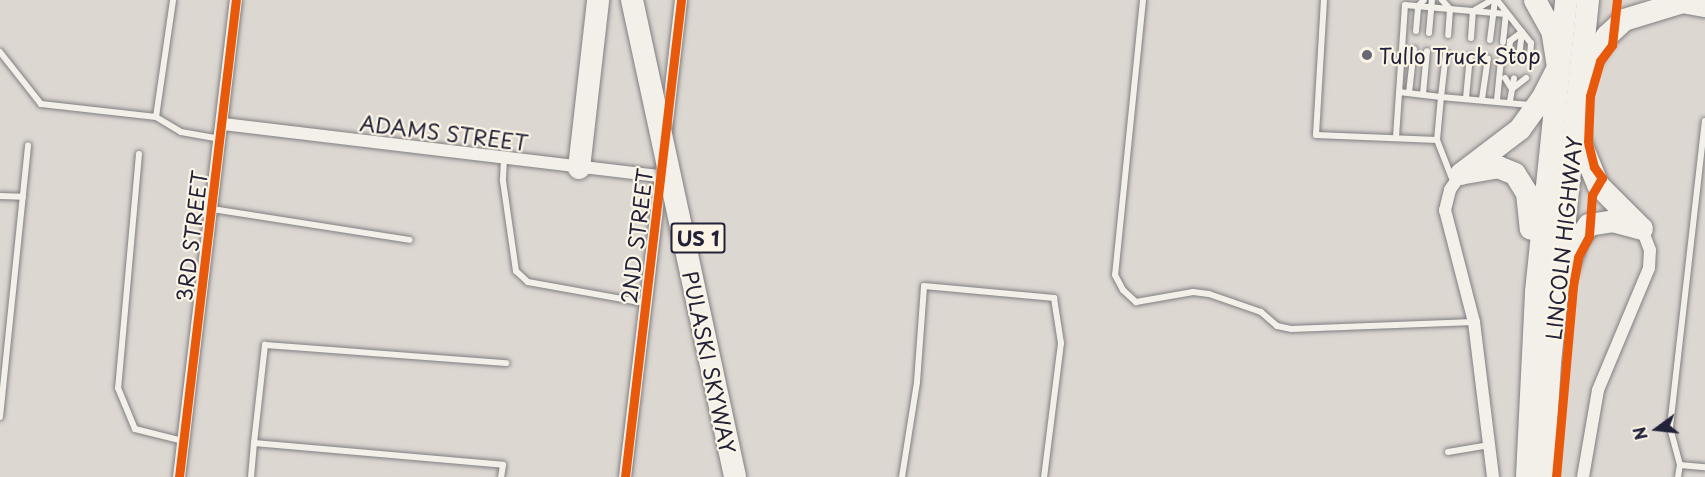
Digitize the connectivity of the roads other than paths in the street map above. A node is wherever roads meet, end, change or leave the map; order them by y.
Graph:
1 (173, 0) edge
2 (236, 0) edge
3 (598, 0) edge
4 (632, 0) edge
5 (647, 0) edge
6 (681, 0) edge
7 (1143, 0) edge
8 (1324, 0) edge
9 (1424, 0) edge
10 (1442, 0) edge
11 (1495, 0) edge
12 (1535, 0) edge
13 (1566, 0) edge
14 (1588, 0) edge
15 (1676, 2) edge
16 (1416, 3) edge
17 (1432, 4) edge
18 (1705, 6) edge
19 (1450, 9) junction
20 (1473, 11) junction
21 (1494, 13) junction
22 (1506, 14) junction
23 (1416, 31) dead end
24 (1521, 32) junction
25 (1429, 33) dead end
26 (1448, 35) dead end
27 (1471, 38) dead end
28 (1546, 38) junction
29 (1490, 40) dead end
30 (1503, 42) dead end
31 (1531, 43) junction
32 (1414, 49) dead end
33 (1427, 51) dead end
34 (0, 52) edge
35 (1446, 53) dead end
36 (1470, 56) dead end
37 (1530, 57) dead end
38 (1488, 58) dead end
39 (1519, 58) dead end
40 (1558, 67) junction
41 (1579, 76) junction
42 (1505, 78) dead end
43 (1514, 78) dead end
44 (1526, 78) dead end
45 (1512, 89) junction
46 (1399, 92) junction
47 (1409, 93) junction
48 (1423, 94) junction
49 (1441, 97) junction
50 (1466, 98) junction
51 (1482, 99) junction
52 (1497, 100) junction
53 (1510, 101) junction
54 (1538, 106) junction
55 (156, 117) junction
56 (1705, 121) edge
57 (223, 124) junction
58 (1574, 124) junction
59 (1396, 137) junction
60 (221, 140) junction
61 (1437, 140) junction
62 (28, 145) dead end
63 (139, 154) dead end
64 (504, 159) junction
65 (579, 168) junction
66 (661, 176) junction
67 (1457, 179) junction
68 (0, 196) edge
69 (23, 197) junction
70 (212, 209) junction
71 (1642, 230) junction
72 (410, 240) dead end
73 (1546, 296) junction
74 (646, 303) junction
75 (1474, 322) junction
76 (506, 363) dead end
77 (0, 417) edge
78 (184, 441) junction
79 (254, 443) junction
80 (1490, 445) junction
81 (1448, 452) dead end
82 (1680, 465) junction
83 (1705, 467) edge
84 (179, 477) edge
85 (251, 477) edge
86 (501, 477) edge
87 (625, 477) edge
88 (735, 477) edge
89 (750, 477) edge
90 (902, 477) edge
91 (1044, 477) edge
92 (1493, 477) edge
93 (1527, 477) edge
94 (1544, 477) edge
95 (1583, 477) edge
96 (1678, 477) edge

1 - 55 lane
2 - 57 street, 3RD STREET
3 - 65 highway
4 - 88 highway, PULASKI SKYWAY / US 1, bridge
5 - 89 highway, PULASKI SKYWAY / US 1
6 - 66 street, 2ND STREET
7 - 75 lane
8 - 59 lane
9 - 16 lane
10 - 19 lane
11 - 20 lane
11 - 21 lane
11 - 22 lane
12 - 28 highway
13 - 40 highway, LINCOLN HIGHWAY
14 - 41 highway, LINCOLN HIGHWAY
15 - 18 highway
15 - 41 highway
16 - 17 lane
16 - 23 lane
16 - 46 lane
17 - 19 lane
17 - 25 lane
19 - 20 lane
19 - 26 lane
20 - 21 lane
20 - 27 lane
21 - 22 lane
21 - 29 lane
22 - 24 lane
22 - 30 lane
24 - 31 lane
24 - 39 lane
24 - 52 lane
28 - 31 lane
28 - 40 highway
31 - 37 lane
32 - 47 lane
33 - 48 lane
34 - 55 lane
35 - 49 lane
36 - 50 lane
38 - 51 lane
40 - 54 highway
40 - 73 highway, LINCOLN HIGHWAY
41 - 58 highway, LINCOLN HIGHWAY
42 - 45 lane
43 - 45 lane
44 - 45 lane
45 - 53 lane
46 - 47 lane
46 - 59 lane
47 - 48 lane
48 - 49 lane
49 - 50 lane
49 - 61 lane
50 - 51 lane
51 - 52 lane
52 - 53 lane
53 - 54 lane
54 - 67 highway
55 - 60 lane
56 - 82 lane
57 - 60 street, 3RD STREET
57 - 64 street, ADAMS STREET
58 - 71 highway
58 - 73 highway, LINCOLN HIGHWAY
59 - 61 lane
60 - 70 street, 3RD STREET
61 - 67 lane
62 - 69 lane
63 - 78 lane
64 - 65 street, ADAMS STREET
64 - 74 lane
65 - 66 street, ADAMS STREET
66 - 74 street, 2ND STREET
67 - 73 highway
67 - 75 street
68 - 69 lane
69 - 77 lane
70 - 72 lane
70 - 78 street, 3RD STREET
71 - 73 highway
71 - 95 street
73 - 93 highway, LINCOLN HIGHWAY
73 - 94 highway, LINCOLN HIGHWAY
74 - 87 street, 2ND STREET
75 - 80 street
76 - 79 lane
78 - 84 street, 3RD STREET
79 - 85 lane
79 - 86 lane
80 - 81 lane
80 - 92 street
82 - 83 lane
82 - 96 lane
90 - 91 lane

